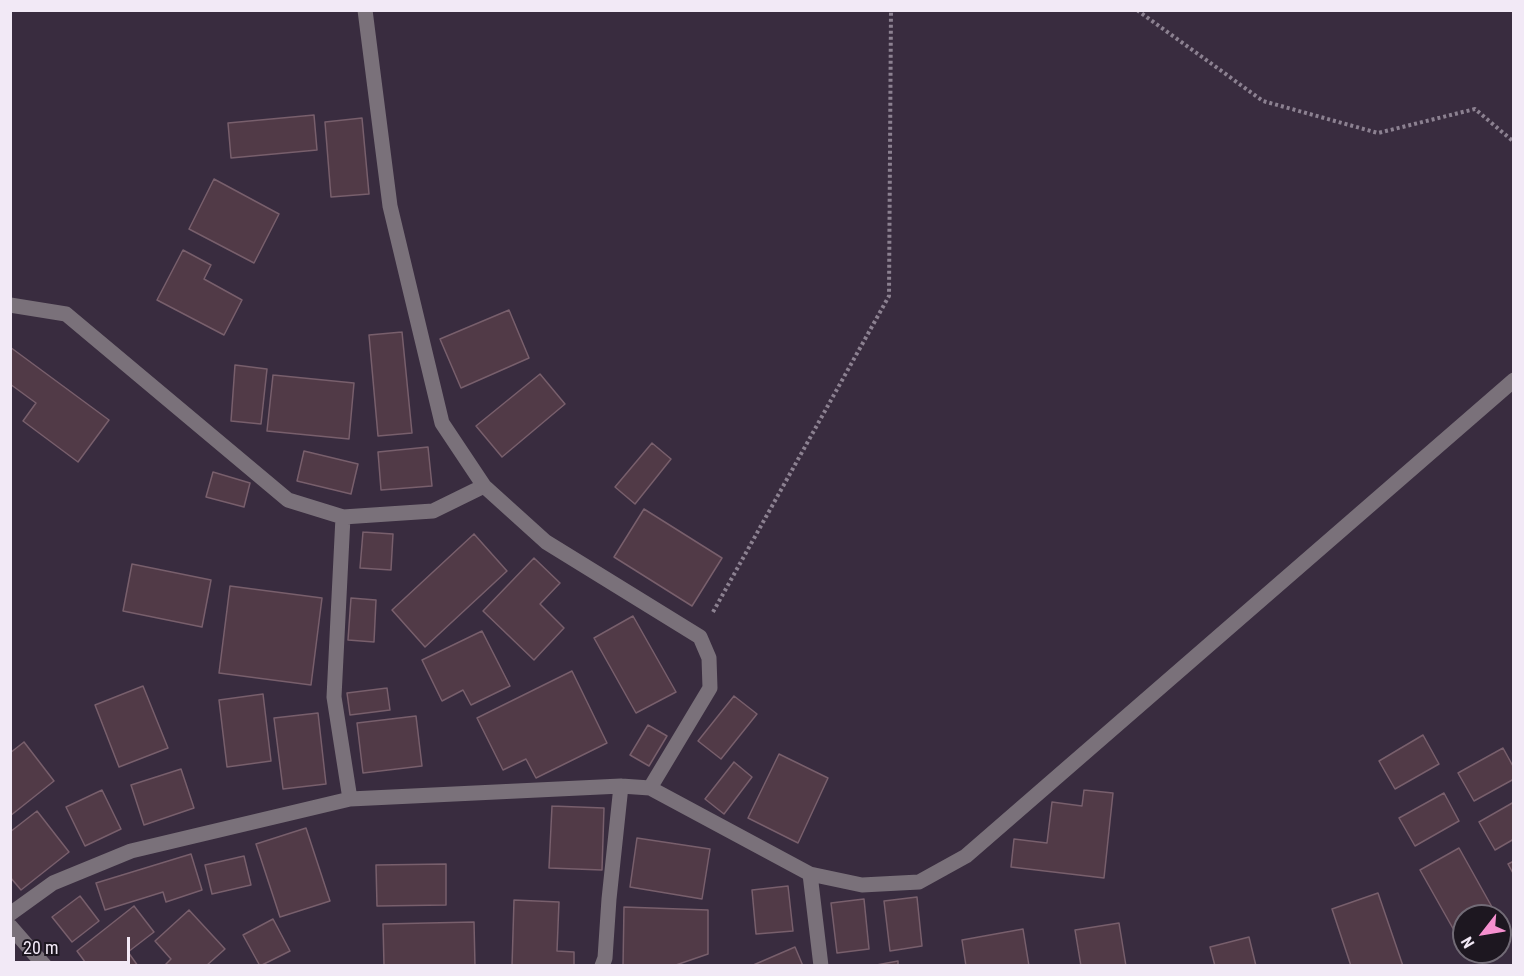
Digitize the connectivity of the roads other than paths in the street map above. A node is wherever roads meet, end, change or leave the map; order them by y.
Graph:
1 (365, 10) edge
2 (10, 305) edge
3 (1514, 380) edge
4 (484, 486) junction
5 (343, 517) junction
6 (621, 786) junction
7 (650, 788) junction
8 (350, 799) junction
9 (810, 874) junction
10 (10, 914) edge
11 (10, 926) edge
12 (45, 966) edge
13 (602, 966) edge
14 (821, 966) edge

1 - 4 street
2 - 5 street
3 - 9 street
4 - 5 street
4 - 7 street
5 - 8 street
6 - 7 street
6 - 8 street
6 - 13 street
7 - 9 street
8 - 10 street
9 - 14 street
11 - 12 street

